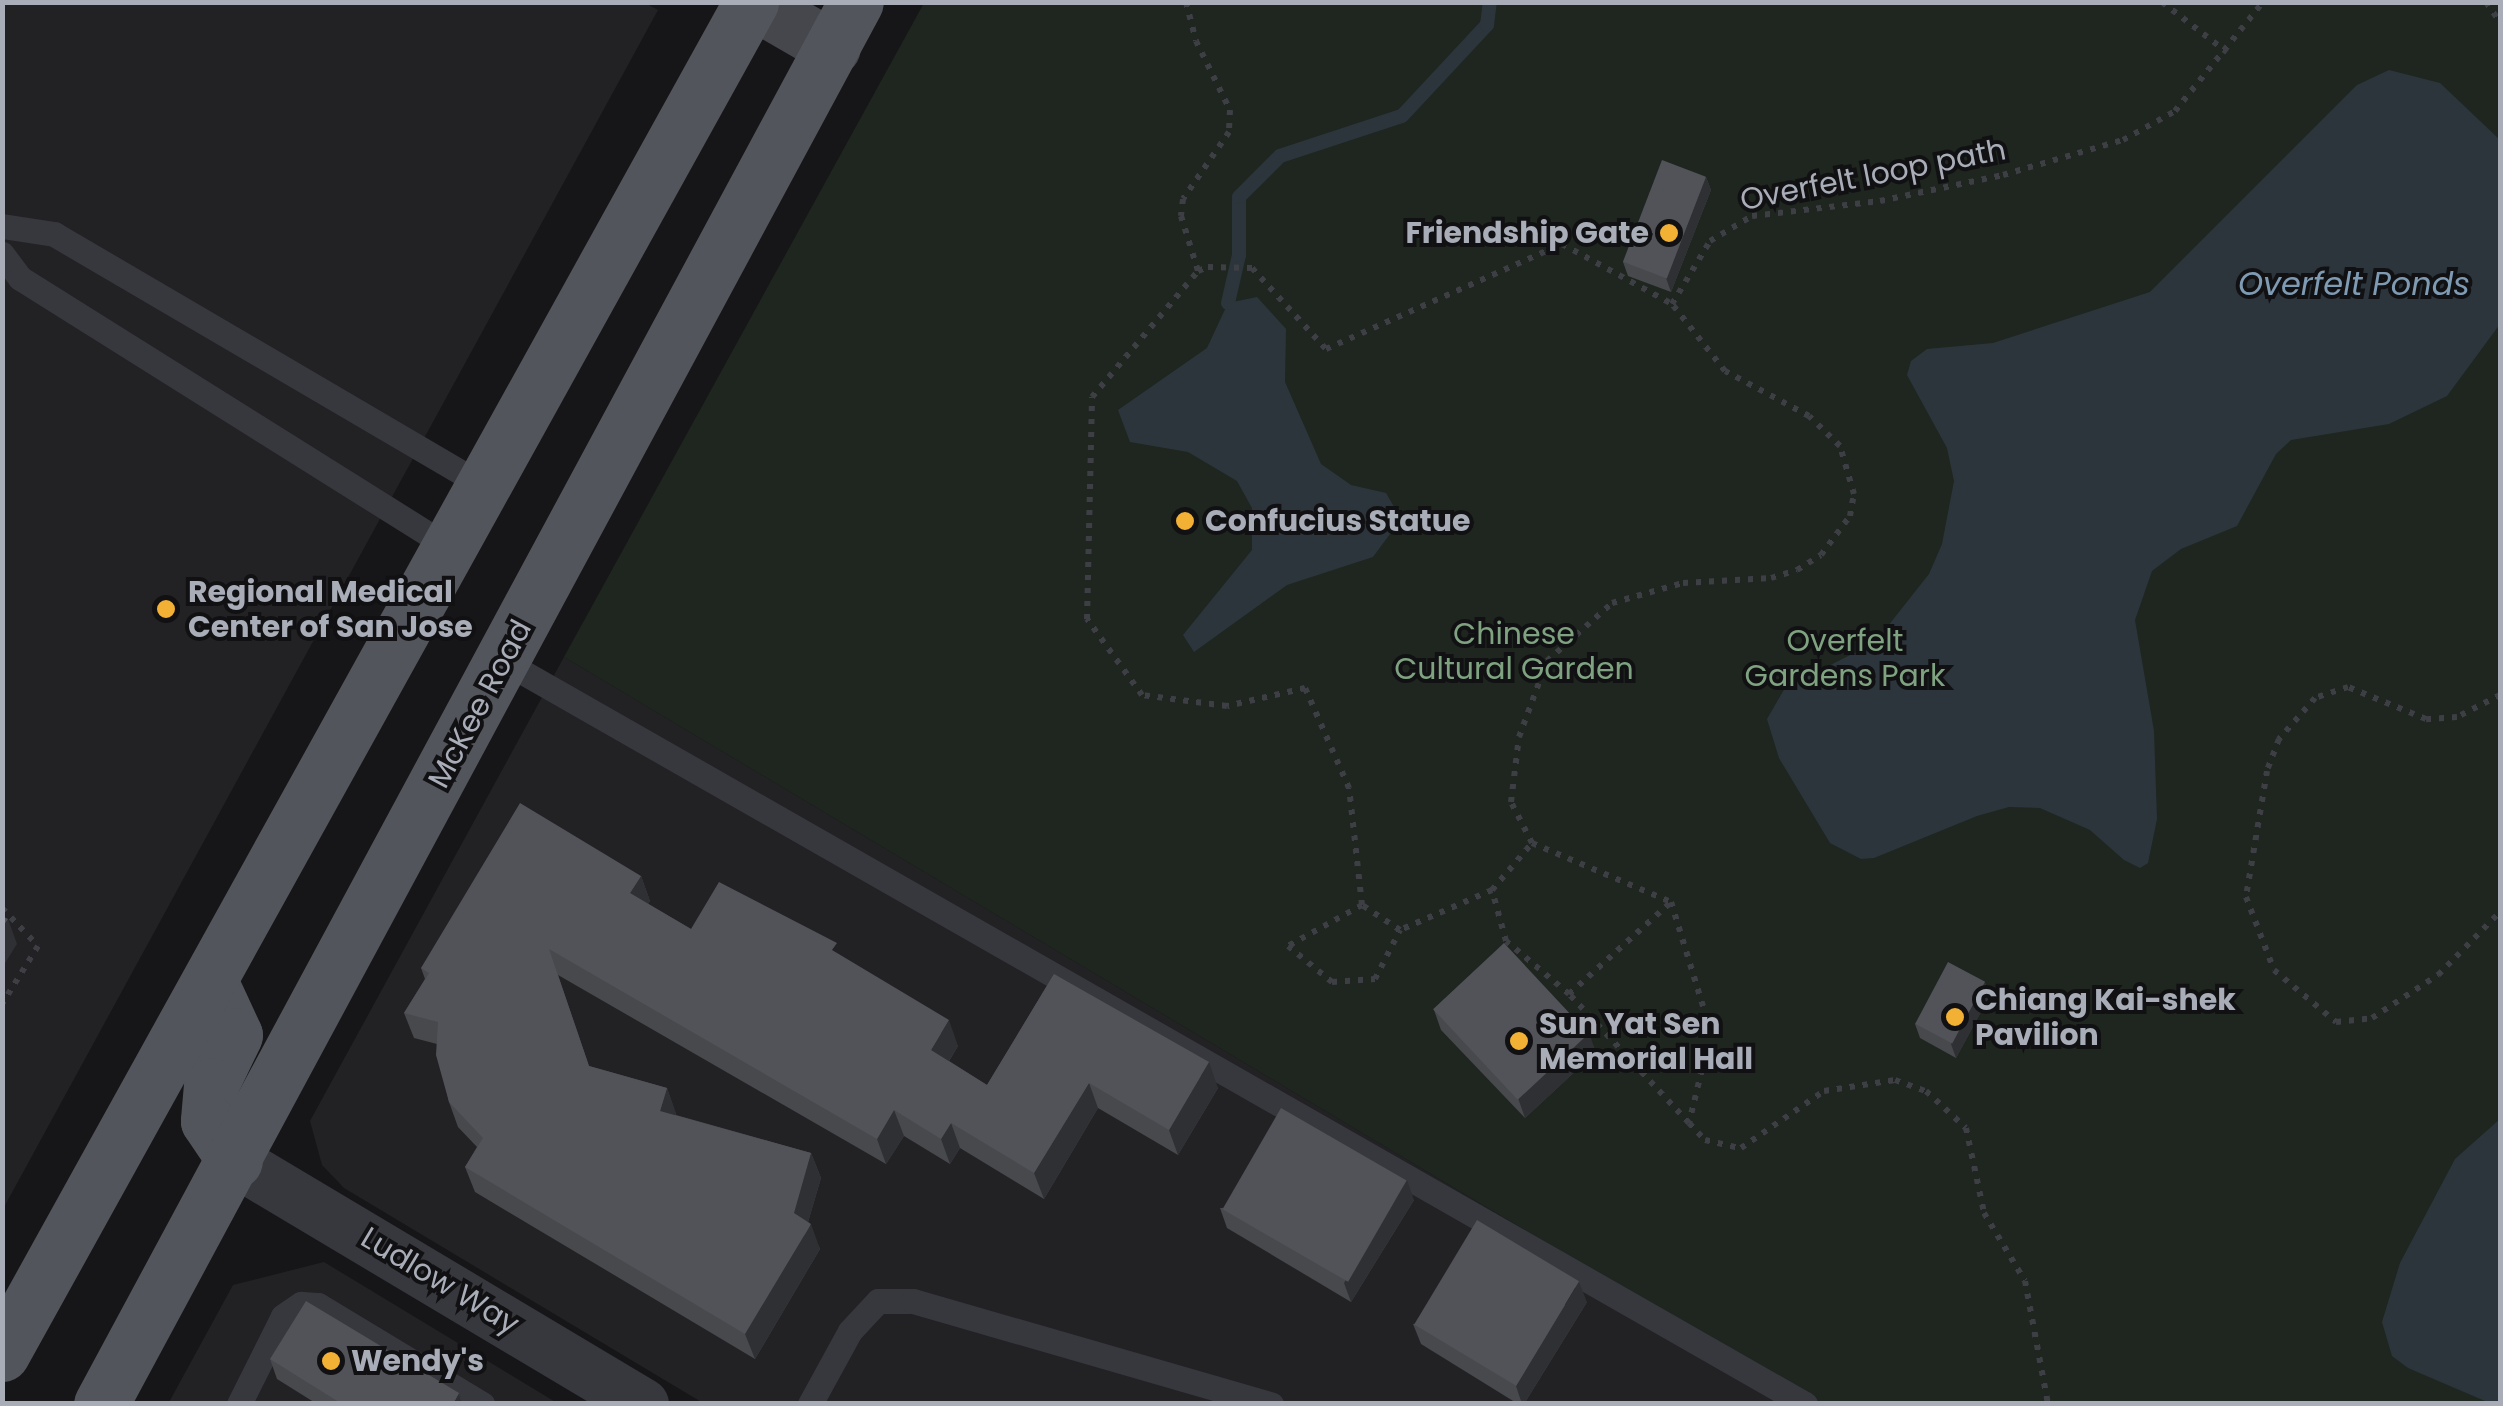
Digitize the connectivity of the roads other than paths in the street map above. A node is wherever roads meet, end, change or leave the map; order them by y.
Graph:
1 (752, 2) edge
2 (844, 25) edge
3 (2, 226) edge
4 (2, 254) edge
5 (486, 487) junction
6 (452, 549) junction
7 (505, 662) junction
8 (211, 983) junction
9 (235, 1161) junction
10 (2, 1354) edge
11 (820, 1401) edge
12 (100, 1404) edge
13 (238, 1404) edge
14 (482, 1404) edge
15 (643, 1404) edge
16 (1270, 1404) edge
17 (1805, 1404) edge

1 - 2 street
1 - 5 main road
2 - 7 main road, McKee Road
3 - 5 lane
4 - 6 lane
5 - 6 main road
6 - 8 main road
7 - 9 main road, McKee Road
7 - 17 lane
8 - 9 main road
8 - 10 main road
9 - 12 main road, McKee Road
9 - 15 street, Ludlow Way
11 - 16 lane
13 - 14 lane

